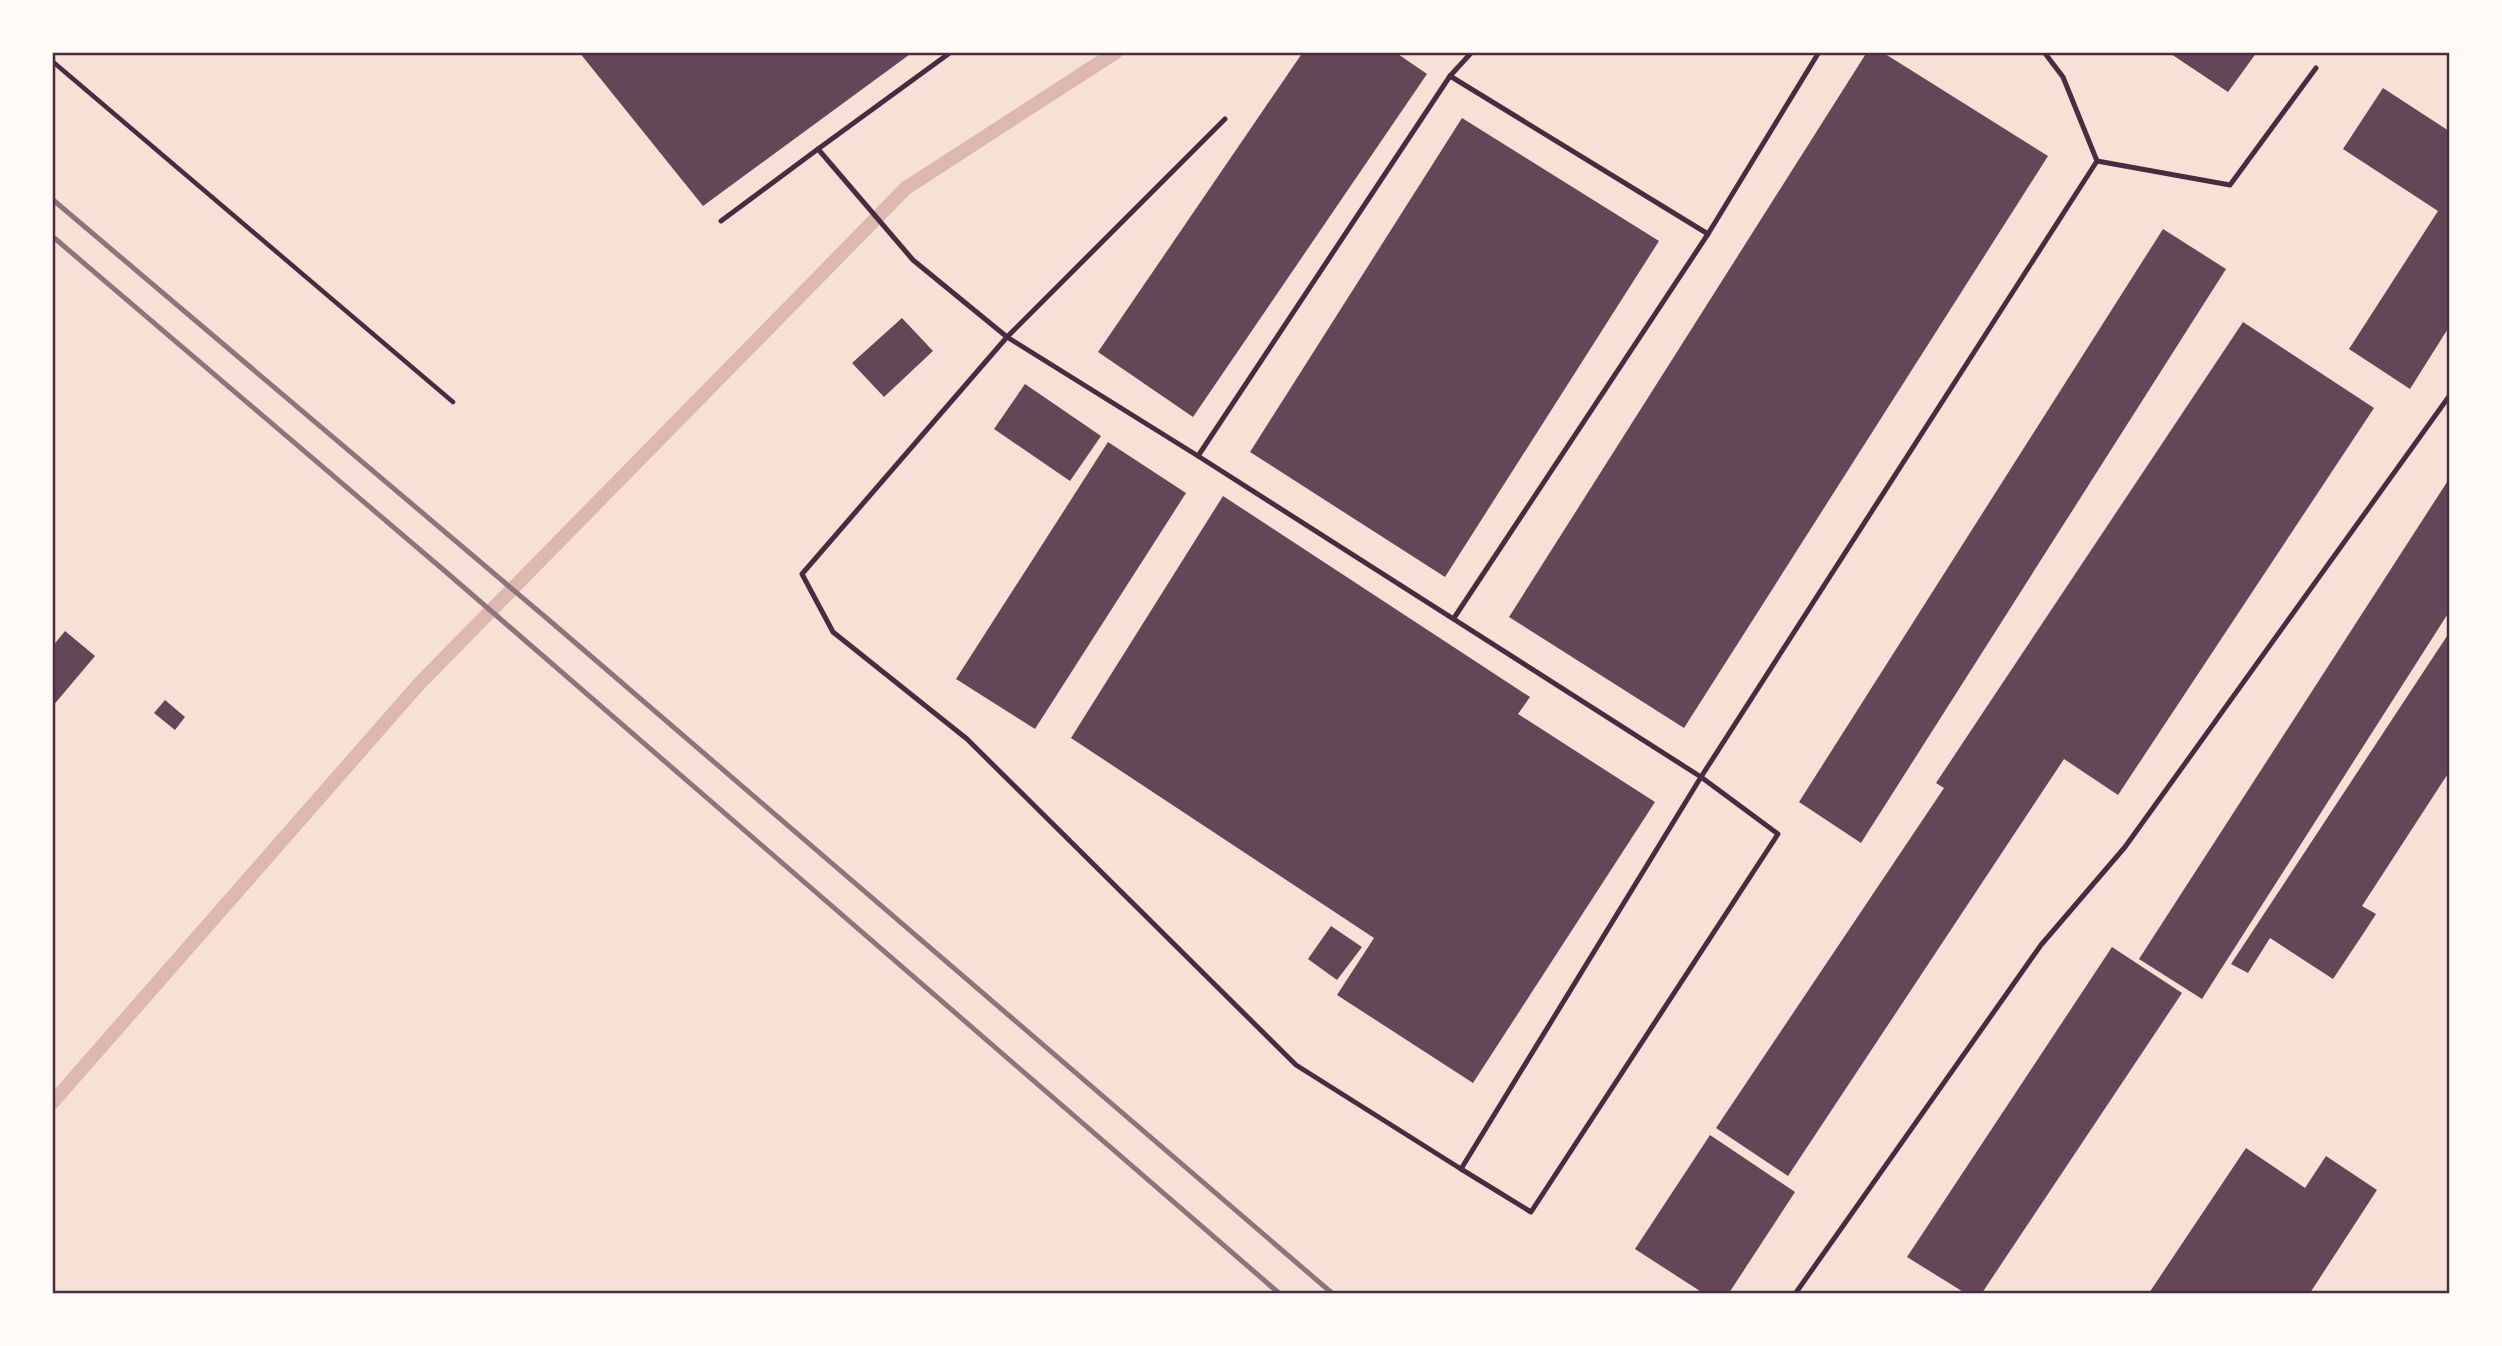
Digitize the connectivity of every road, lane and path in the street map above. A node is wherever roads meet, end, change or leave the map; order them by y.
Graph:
1 (951, 52) edge
2 (1472, 52) edge
3 (1819, 52) edge
4 (2044, 52) edge
5 (52, 61) edge
6 (2316, 68) dead end
7 (1450, 76) junction
8 (1225, 119) dead end
9 (818, 149) junction
10 (2097, 161) junction
11 (721, 221) dead end
12 (1708, 234) junction
13 (1007, 337) junction
14 (2449, 395) edge
15 (453, 402) dead end
16 (1198, 456) junction
17 (1454, 618) junction
18 (1702, 777) junction
19 (1461, 1169) junction
20 (1795, 1293) edge

1 - 9 lane
2 - 7 lane
3 - 12 lane
4 - 10 lane
5 - 15 path
6 - 10 lane
7 - 12 lane
7 - 16 lane
8 - 13 lane
9 - 11 lane
9 - 13 lane
10 - 18 lane
12 - 17 lane
13 - 16 lane
13 - 19 lane
14 - 20 lane
16 - 17 lane
17 - 18 lane
18 - 19 lane
18 - 19 lane

